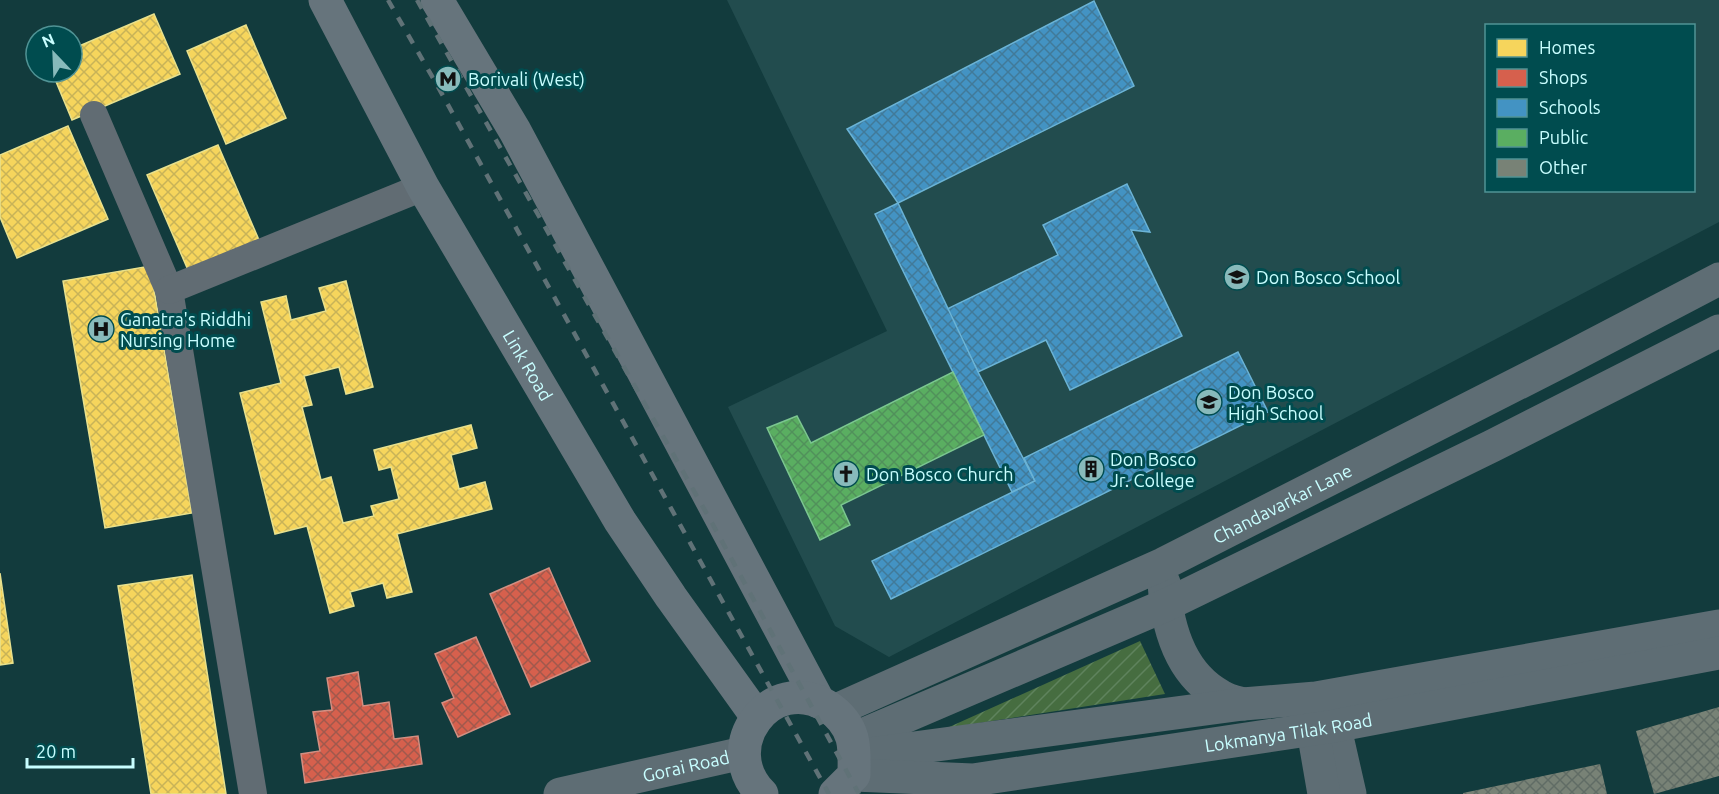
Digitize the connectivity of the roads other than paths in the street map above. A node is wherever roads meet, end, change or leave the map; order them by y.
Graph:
1 (325, 0) edge
2 (437, 0) edge
3 (94, 115) dead end
4 (423, 187) junction
5 (1719, 279) edge
6 (169, 290) junction
7 (1719, 331) edge
8 (1163, 564) junction
9 (1166, 605) junction
10 (1719, 627) edge
11 (1719, 653) edge
12 (1243, 704) junction
13 (827, 706) junction
14 (1320, 712) junction
15 (757, 717) junction
16 (743, 753) junction
17 (847, 774) edge
18 (253, 794) edge
19 (560, 794) edge
20 (762, 794) edge
21 (1324, 794) edge
22 (1350, 794) edge

1 - 4 main road, Link Road
2 - 13 main road
3 - 6 street
4 - 6 street
4 - 15 main road, Link Road
5 - 8 street, Chandavarkar Lane
6 - 18 street
7 - 9 street
8 - 9 street
8 - 13 street, Chandavarkar Lane
9 - 12 street
9 - 17 street
10 - 14 street, Lokmanya Tilak Road
11 - 14 street, Lokmanya Tilak Road
12 - 14 street, Lokmanya Tilak Road
12 - 17 street, Lokmanya Tilak Road
13 - 15 main road
13 - 17 main road
14 - 17 street, Lokmanya Tilak Road
14 - 21 street
14 - 22 street
15 - 16 main road
16 - 19 street, Gorai Road
16 - 20 main road

